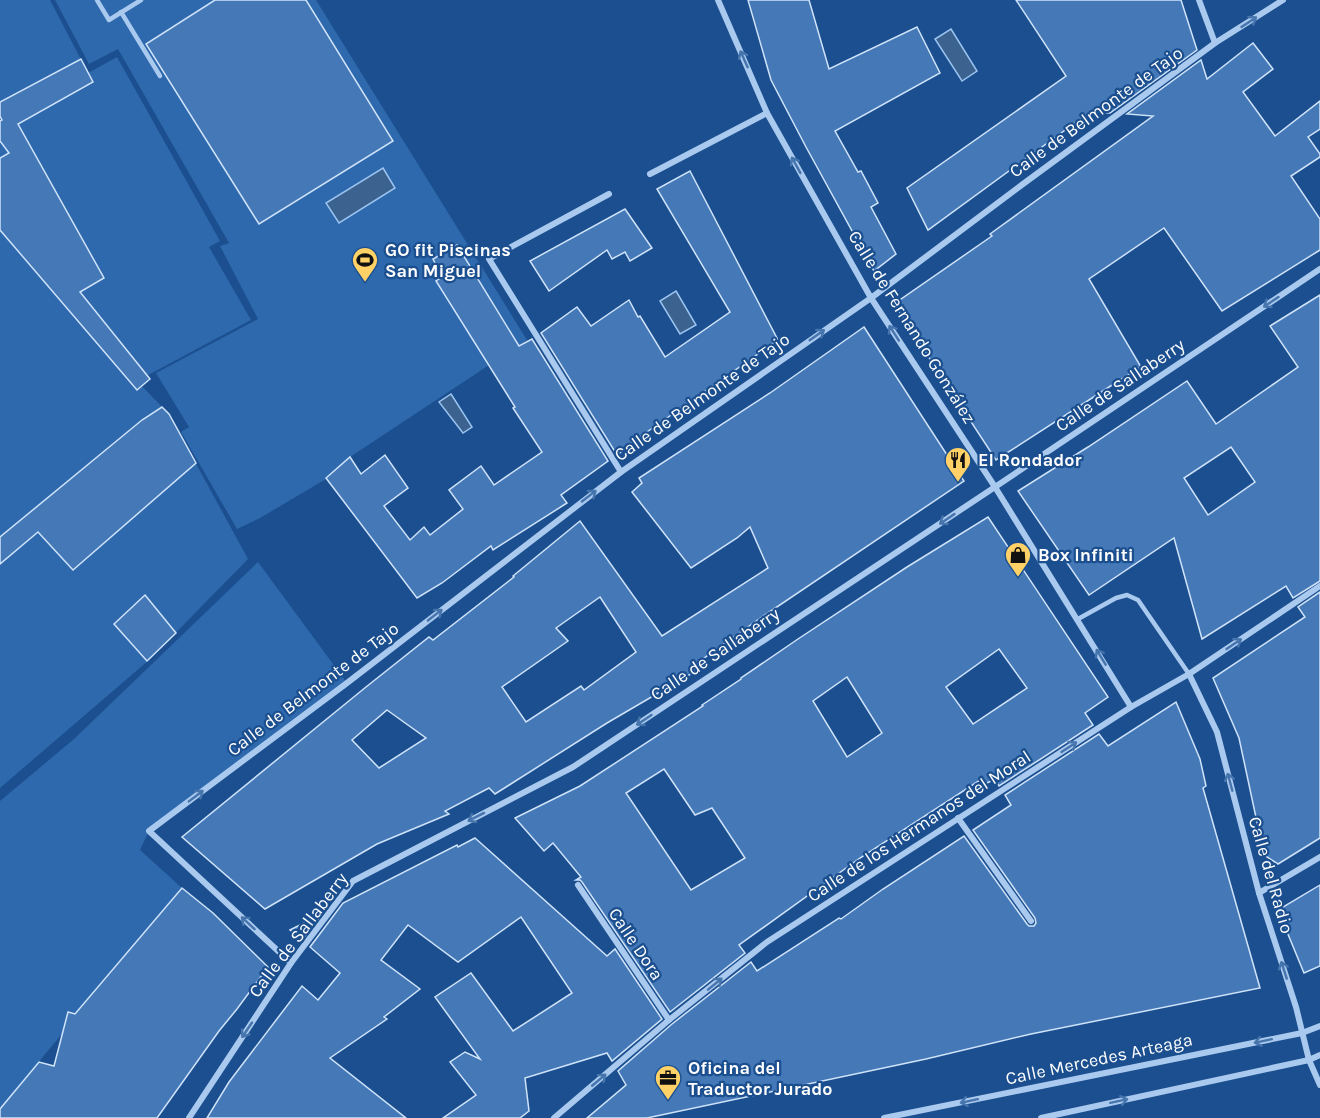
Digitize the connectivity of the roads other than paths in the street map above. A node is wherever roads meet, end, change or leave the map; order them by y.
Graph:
1 (97, 0) edge
2 (141, 0) edge
3 (718, 0) edge
4 (1199, 0) edge
5 (1282, 0) edge
6 (121, 12) junction
7 (1215, 44) junction
8 (160, 76) dead end
9 (767, 113) junction
10 (650, 174) dead end
11 (609, 194) dead end
12 (1320, 269) edge
13 (871, 298) junction
14 (621, 472) junction
15 (995, 487) junction
16 (1320, 586) edge
17 (1078, 619) junction
18 (1189, 674) junction
19 (1131, 707) junction
20 (958, 818) junction
21 (1320, 857) edge
22 (578, 885) dead end
23 (1259, 892) junction
24 (1031, 921) dead end
25 (291, 963) junction
26 (669, 1020) junction
27 (1320, 1026) edge
28 (1302, 1033) junction
29 (1320, 1055) edge
30 (1309, 1060) junction
31 (1320, 1086) edge
32 (189, 1118) edge
33 (554, 1118) edge
34 (884, 1118) edge
35 (1041, 1118) edge

1 - 6 lane
2 - 6 lane
9 -> 3 street, Calle de Fernando González
4 - 7 street
7 -> 5 street, Calle de Belmonte de Tajo
6 - 8 lane
7 - 13 street, Calle de Belmonte de Tajo
9 - 10 street
13 -> 9 street, Calle de Fernando González
11 - 14 street
12 -> 15 street, Calle de Sallaberry
14 -> 13 street, Calle de Belmonte de Tajo
15 -> 13 street, Calle de Fernando González
25 -> 14 street, Calle de Belmonte de Tajo
15 - 17 street, Calle de Fernando González
15 -> 25 street, Calle de Sallaberry
18 -> 16 street, Calle de los Hermanos del Moral
17 - 18 lane
19 -> 17 street, Calle de Fernando González
18 - 19 street, Calle de los Hermanos del Moral
23 -> 18 street, Calle del Radio
20 -> 19 street, Calle de los Hermanos del Moral
20 - 24 street
26 -> 20 street, Calle de los Hermanos del Moral
21 - 23 street
22 - 26 street, Calle Dora
28 -> 23 street, Calle del Radio
25 -> 32 street, Calle de Sallaberry
33 -> 26 street, Calle de los Hermanos del Moral
27 - 28 street, Calle Mercedes Arteaga
28 - 30 street, Calle del Radio
28 -> 34 street, Calle Mercedes Arteaga
29 - 30 street
30 - 31 street, Calle del Radio
35 -> 30 street

